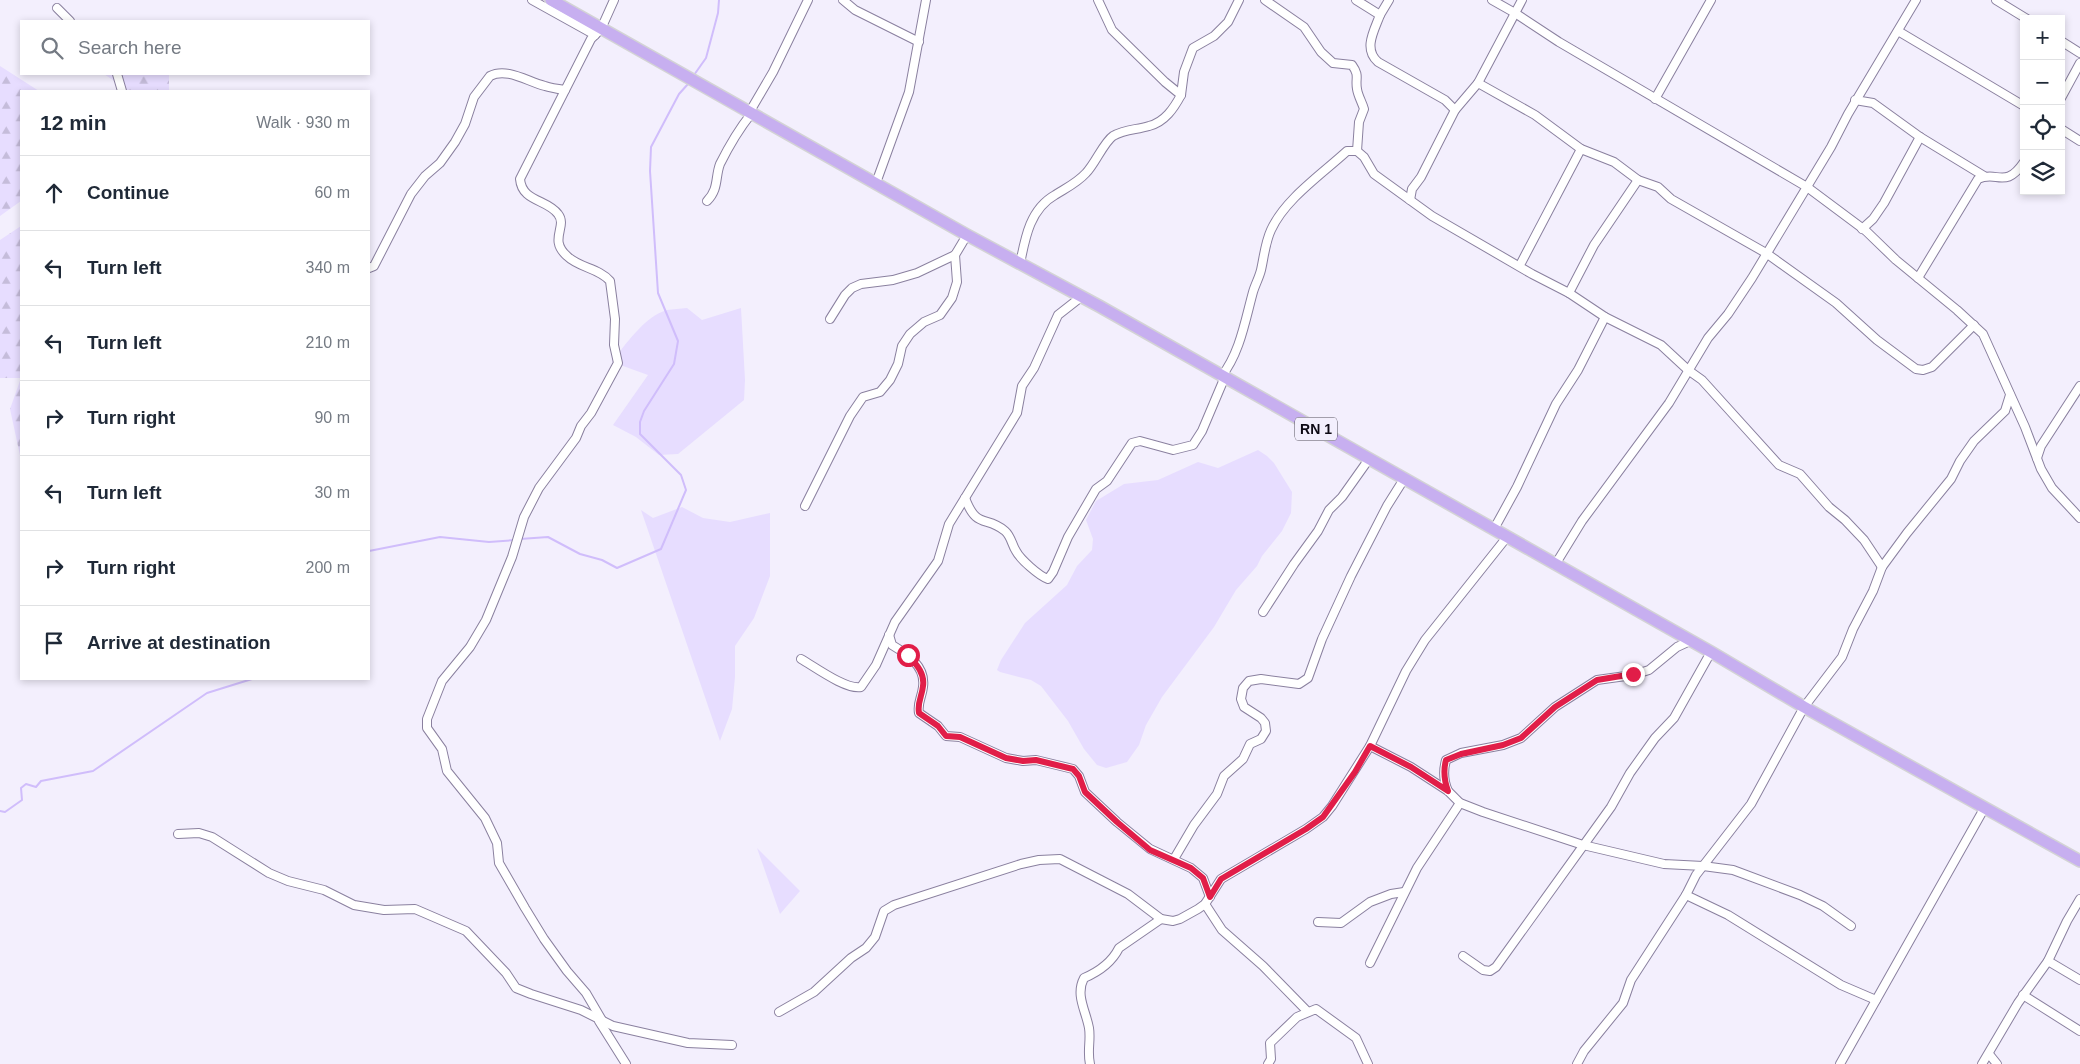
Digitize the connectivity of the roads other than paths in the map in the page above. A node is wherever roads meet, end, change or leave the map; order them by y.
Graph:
1 (532, 0) edge
2 (551, 0) edge
3 (614, 0) edge
4 (808, 0) edge
5 (843, 0) edge
6 (926, 0) edge
7 (1098, 0) edge
8 (1239, 0) edge
9 (1265, 0) edge
10 (1356, 0) edge
11 (1388, 0) edge
12 (1492, 0) edge
13 (1522, 0) edge
14 (1711, 0) edge
15 (1916, 0) edge
16 (1996, 0) edge
17 (57, 8) dead end
18 (1515, 13) junction
19 (1380, 15) junction
20 (2020, 15) edge
21 (69, 20) edge
22 (1898, 31) junction
23 (598, 32) junction
24 (919, 42) junction
25 (2065, 44) edge
26 (2080, 53) edge
27 (2080, 63) edge
28 (117, 75) edge
29 (1478, 84) junction
30 (122, 90) edge
31 (565, 90) junction
32 (2065, 91) edge
33 (1181, 95) junction
34 (1655, 99) junction
35 (1855, 100) junction
36 (2022, 105) edge
37 (1455, 110) junction
38 (750, 113) junction
39 (2065, 131) edge
40 (1920, 137) junction
41 (2080, 141) edge
42 (1581, 149) junction
43 (1358, 151) junction
44 (2020, 167) edge
45 (1984, 176) junction
46 (1638, 180) junction
47 (876, 183) junction
48 (1807, 187) junction
49 (1410, 200) junction
50 (708, 201) dead end
51 (1862, 229) junction
52 (967, 235) junction
53 (1766, 253) junction
54 (955, 255) junction
55 (1020, 264) junction
56 (1520, 266) junction
57 (370, 268) edge
58 (1918, 278) junction
59 (1569, 293) junction
60 (1081, 297) junction
61 (1606, 317) junction
62 (830, 319) dead end
63 (1974, 325) junction
64 (1688, 370) junction
65 (1223, 378) junction
66 (2080, 386) edge
67 (2010, 395) junction
68 (2036, 458) junction
69 (1369, 459) junction
70 (1404, 479) junction
71 (966, 498) junction
72 (805, 506) dead end
73 (2080, 518) edge
74 (1494, 530) junction
75 (1507, 537) junction
76 (1555, 565) junction
77 (1882, 567) junction
78 (1263, 612) dead end
79 (888, 635) junction
80 (1690, 641) junction
81 (1711, 652) junction
82 (801, 659) dead end
83 (1804, 707) junction
84 (1370, 746) junction
85 (1448, 791) junction
86 (1460, 803) junction
87 (1984, 807) junction
88 (178, 834) dead end
89 (1583, 845) junction
90 (1174, 859) junction
91 (2079, 859) edge
92 (1703, 866) junction
93 (1404, 892) junction
94 (1686, 895) junction
95 (2080, 899) edge
96 (1208, 900) junction
97 (1161, 919) junction
98 (1318, 922) dead end
99 (1851, 926) dead end
100 (1463, 956) dead end
101 (2048, 961) junction
102 (1370, 963) dead end
103 (2080, 980) edge
104 (2023, 995) junction
105 (1876, 1000) junction
106 (1307, 1011) junction
107 (778, 1012) dead end
108 (596, 1017) junction
109 (603, 1022) junction
110 (2080, 1031) edge
111 (732, 1045) dead end
112 (1989, 1054) junction
113 (626, 1064) edge
114 (1090, 1064) edge
115 (1268, 1064) edge
116 (1368, 1064) edge
117 (1578, 1064) edge
118 (1840, 1064) edge
119 (1982, 1064) edge
120 (1997, 1064) edge

1 - 23 street
2 - 23 main road, RN 1
3 - 23 street
4 - 38 street
5 - 24 street
6 - 24 street
7 - 33 street
8 - 33 street
9 - 43 street
10 - 19 street
11 - 19 street
12 - 18 street
13 - 18 street
14 - 34 street
15 - 22 street
16 - 20 street
17 - 21 street
18 - 29 street
18 - 34 street
19 - 37 street
22 - 35 street
22 - 36 street
23 - 31 street
23 - 38 main road, RN 1
24 - 47 street
25 - 26 street
27 - 32 street
28 - 30 street
29 - 37 street
29 - 42 street
31 - 57 street
31 - 109 street
33 - 55 street
34 - 48 street
35 - 40 street
35 - 48 street
37 - 49 street
38 - 47 main road, RN 1
38 - 50 street
39 - 41 street
40 - 45 street
40 - 51 street
42 - 46 street
42 - 56 street
43 - 49 street
43 - 65 street
44 - 45 street
45 - 58 street
46 - 53 street
46 - 59 street
47 - 52 main road, RN 1
48 - 51 street
48 - 53 street
49 - 56 street
51 - 58 street
52 - 54 street
52 - 55 main road, RN 1
53 - 63 street
53 - 64 street
54 - 62 street
54 - 72 street
55 - 60 main road, RN 1
56 - 59 street
58 - 63 street
59 - 61 street
60 - 65 main road, RN 1
60 - 71 street
61 - 64 street
61 - 74 street
63 - 67 street
64 - 76 street
64 - 77 street
65 - 69 main road, RN 1
65 - 71 street
66 - 68 street
67 - 68 street
67 - 77 street
68 - 73 street
69 - 70 main road, RN 1
69 - 78 street
70 - 74 main road, RN 1
70 - 90 street
71 - 79 street
74 - 75 main road, RN 1
75 - 76 main road, RN 1
75 - 84 street
76 - 80 main road, RN 1
77 - 83 street
79 - 82 street
79 - 90 street
80 - 81 main road, RN 1
80 - 85 street
81 - 83 main road, RN 1
81 - 89 street
83 - 87 main road, RN 1
83 - 92 street
84 - 85 street
84 - 96 street
85 - 86 street
86 - 89 street
86 - 93 street
87 - 91 main road, RN 1
87 - 105 street
88 - 108 street
89 - 92 street
89 - 100 street
90 - 96 street
92 - 94 street
92 - 99 street
93 - 98 street
93 - 102 street
94 - 105 street
94 - 117 street
95 - 101 street
96 - 97 street
96 - 106 street
97 - 107 street
97 - 114 street
101 - 103 street
101 - 104 street
104 - 110 street
104 - 112 street
105 - 118 street
106 - 115 street
106 - 116 street
108 - 109 street
108 - 113 street
109 - 111 street
112 - 119 street
112 - 120 street

